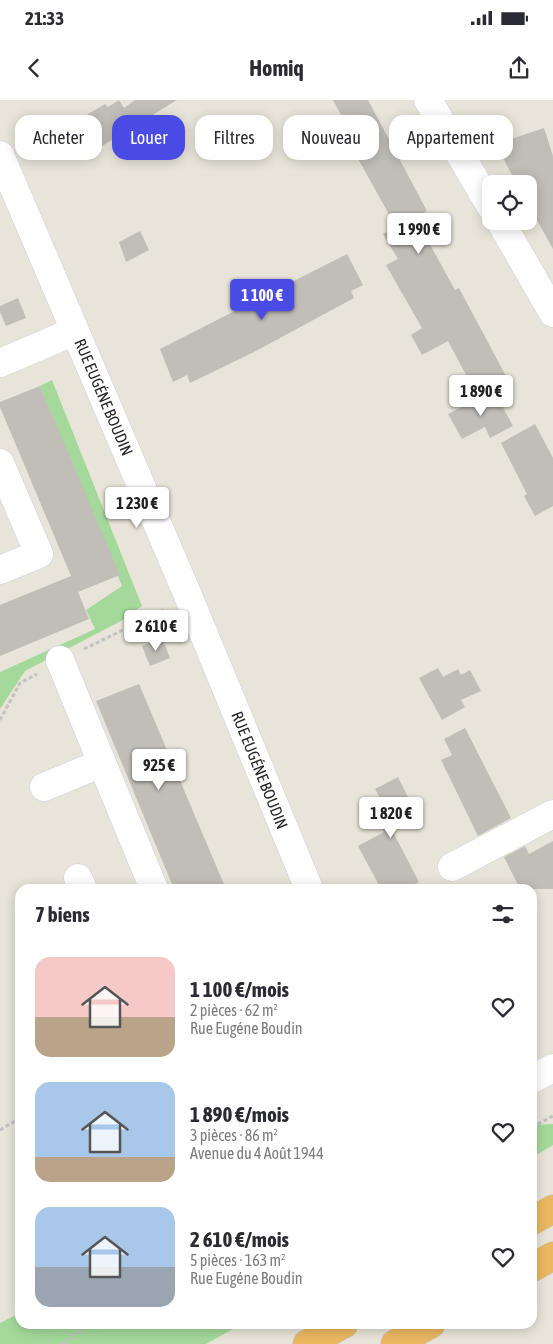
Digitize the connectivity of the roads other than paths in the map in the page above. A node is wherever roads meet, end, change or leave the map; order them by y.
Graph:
1 (428, 100) edge
2 (0, 155) edge
3 (482, 192) edge
4 (505, 230) edge
5 (553, 313) edge
6 (75, 331) junction
7 (0, 362) edge
8 (0, 463) edge
9 (0, 570) edge
10 (60, 660) dead end
11 (102, 763) junction
12 (44, 787) dead end
13 (553, 814) edge
14 (452, 867) dead end
15 (152, 884) edge
16 (307, 884) edge
17 (553, 1068) edge
18 (537, 1076) edge
19 (553, 1210) edge
20 (537, 1218) edge
21 (553, 1256) edge
22 (537, 1265) edge
23 (335, 1329) edge
24 (422, 1329) edge
25 (307, 1344) edge
26 (394, 1344) edge

1 - 3 street
2 - 6 street, RUE EUGÉNE BOUDIN
4 - 5 street
6 - 7 street
6 - 16 street, RUE EUGÉNE BOUDIN
8 - 9 street
10 - 11 street
11 - 12 street
11 - 15 street
13 - 14 street
17 - 18 street
19 - 20 highway
21 - 22 highway
23 - 25 highway
24 - 26 highway

